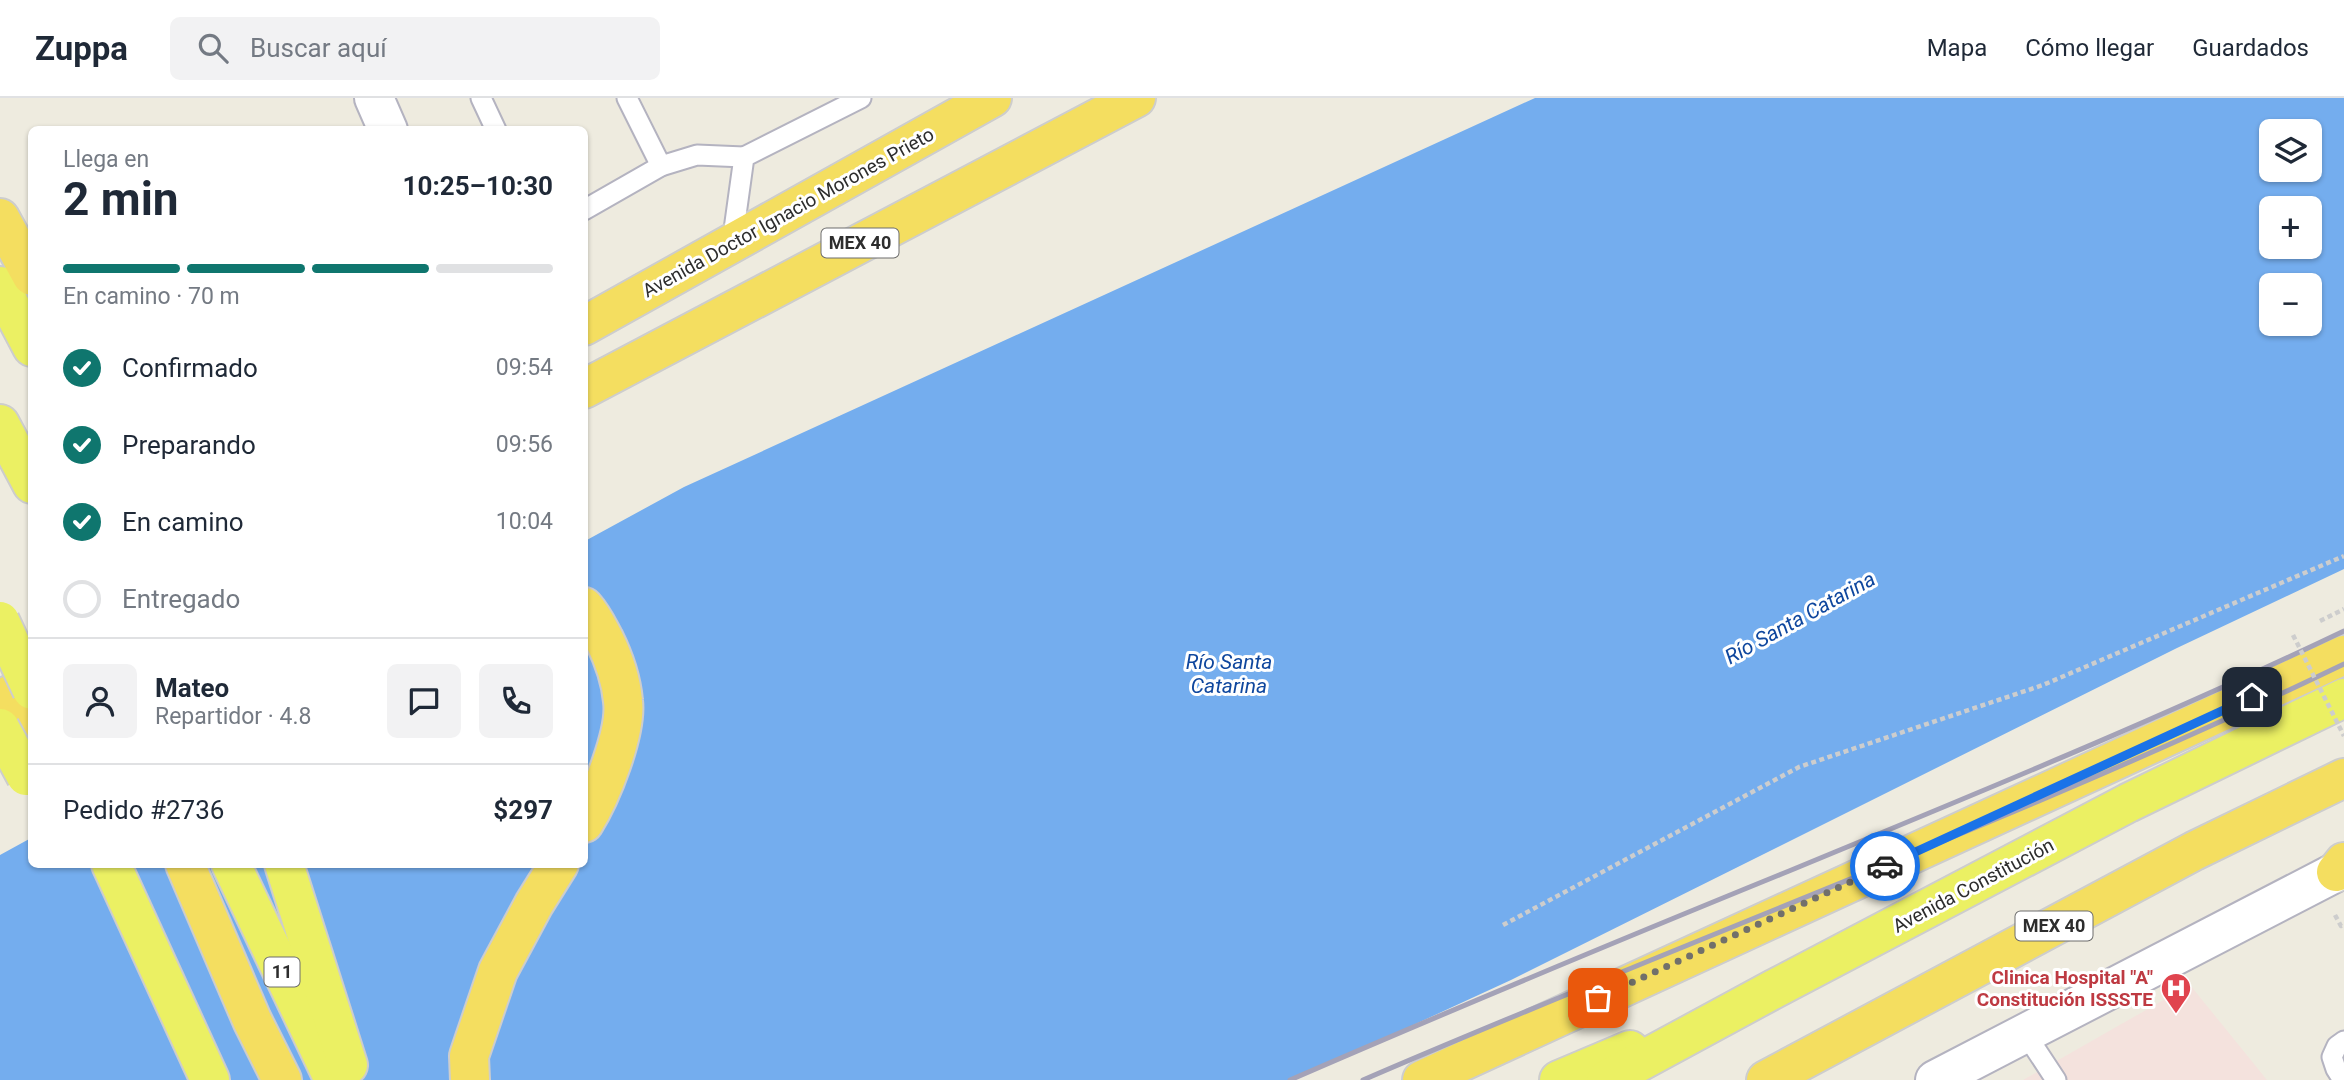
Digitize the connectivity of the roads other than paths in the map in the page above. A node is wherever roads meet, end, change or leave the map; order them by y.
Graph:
1 (374, 98) edge
2 (481, 98) edge
3 (627, 98) edge
4 (861, 98) edge
5 (992, 98) edge
6 (1136, 98) edge
7 (386, 126) edge
8 (494, 126) edge
9 (744, 157) junction
10 (661, 166) junction
11 (588, 208) edge
12 (0, 218) edge
13 (732, 244) junction
14 (28, 269) edge
15 (0, 286) edge
16 (588, 324) edge
17 (28, 339) edge
18 (588, 387) edge
19 (0, 424) edge
20 (28, 476) edge
21 (588, 612) edge
22 (0, 621) edge
23 (28, 630) edge
24 (0, 645) edge
25 (2344, 655) edge
26 (28, 681) edge
27 (28, 685) edge
28 (2344, 698) edge
29 (0, 700) edge
30 (28, 716) edge
31 (0, 730) edge
32 (28, 777) edge
33 (2344, 778) edge
34 (588, 817) edge
35 (2341, 867) edge
36 (94, 868) edge
37 (113, 868) edge
38 (186, 868) edge
39 (233, 868) edge
40 (285, 868) edge
41 (556, 868) edge
42 (132, 912) junction
43 (1774, 989) junction
44 (2025, 1033) junction
45 (2344, 1041) edge
46 (210, 1080) edge
47 (282, 1080) edge
48 (334, 1080) edge
49 (353, 1080) edge
50 (470, 1080) edge
51 (1422, 1080) edge
52 (1559, 1080) edge
53 (1606, 1080) edge
54 (1766, 1080) edge
55 (1935, 1080) edge
56 (2056, 1080) edge
57 (2343, 1080) edge

1 - 7 street
2 - 8 lane
3 - 10 lane
4 - 9 lane
5 - 13 highway, Avenida Doctor Ignacio Morones Prieto
6 - 18 highway, MEX 40
9 - 10 lane
9 - 13 lane
10 - 11 lane
12 - 14 highway
13 - 16 highway, Avenida Doctor Ignacio Morones Prieto
15 - 17 main road
19 - 20 main road
21 - 34 highway
22 - 26 main road, bridge
23 - 24 highway
25 - 51 highway
27 - 29 highway
28 - 43 main road, Avenida Constitución
30 - 31 highway
31 - 32 main road, bridge
33 - 54 highway, MEX 40
35 - 44 street
36 - 42 main road
37 - 42 main road
38 - 47 highway
39 - 48 main road, 11
40 - 49 main road
41 - 50 highway
42 - 46 main road
43 - 52 main road
43 - 53 main road, Avenida Constitución
44 - 55 street
44 - 56 lane
45 - 57 lane

